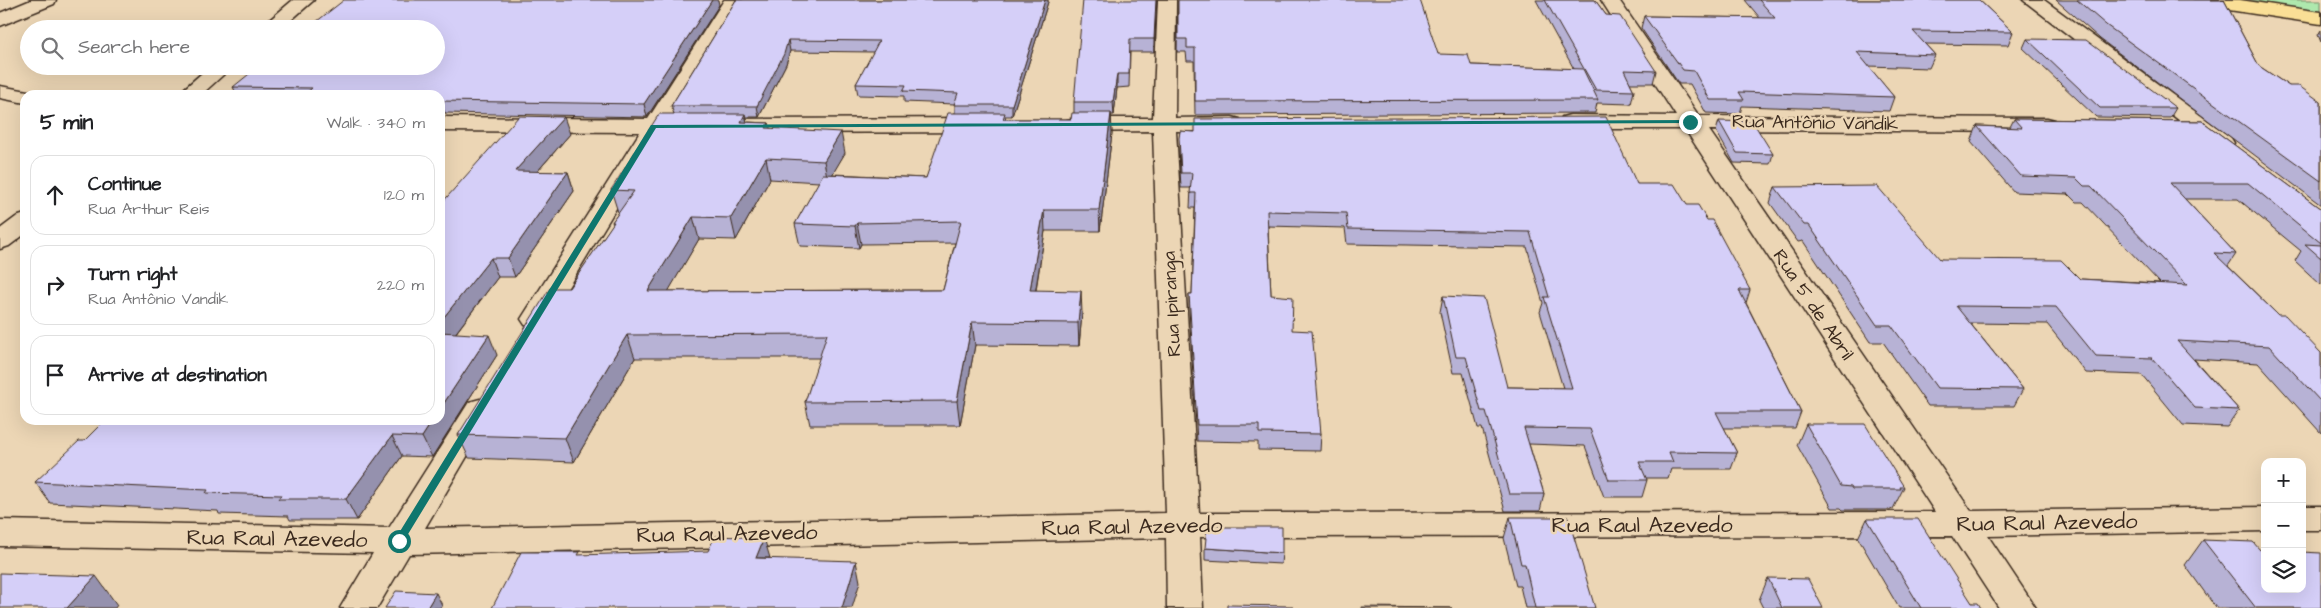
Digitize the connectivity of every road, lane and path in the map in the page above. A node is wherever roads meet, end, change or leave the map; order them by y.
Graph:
1 (47, 0) edge
2 (304, 0) edge
3 (733, 0) edge
4 (1167, 0) edge
5 (1610, 0) edge
6 (2032, 0) edge
7 (2203, 0) edge
8 (2321, 18) edge
9 (0, 20) edge
10 (280, 20) edge
11 (212, 75) edge
12 (194, 90) edge
13 (0, 92) edge
14 (20, 96) edge
15 (1551, 122) edge
16 (1690, 122) junction
17 (445, 124) edge
18 (1164, 124) junction
19 (1253, 124) edge
20 (1007, 125) edge
21 (1056, 125) edge
22 (2063, 125) edge
23 (654, 126) junction
24 (2162, 126) edge
25 (2201, 127) junction
26 (2238, 156) edge
27 (20, 226) edge
28 (0, 241) edge
29 (524, 338) edge
30 (492, 388) edge
31 (2306, 518) edge
32 (2321, 518) edge
33 (2261, 519) edge
34 (1961, 524) junction
35 (1183, 525) junction
36 (0, 534) edge
37 (399, 541) junction
38 (358, 608) edge
39 (1184, 608) edge
40 (2018, 608) edge

1 - 9 street
2 - 10 street
3 - 23 street
4 - 18 street, Rua Ipiranga
5 - 16 street, Rua 5 de Abril
6 - 25 street
7 - 8 highway
11 - 12 street
13 - 14 street
15 - 16 street, Rua Antônio Vandik
16 - 22 street, Rua Antônio Vandik
16 - 34 street, Rua 5 de Abril
17 - 23 street
18 - 19 street
18 - 21 street
18 - 35 street, Rua Ipiranga
20 - 23 street
23 - 29 street
24 - 25 street
25 - 26 street
27 - 28 street
30 - 37 street
31 - 32 street
33 - 34 street, Rua Raul Azevedo
34 - 35 street, Rua Raul Azevedo
34 - 40 street, Rua 5 de Abril
35 - 37 street, Rua Raul Azevedo
35 - 39 street, Rua Ipiranga
36 - 37 street, Rua Raul Azevedo
37 - 38 street

